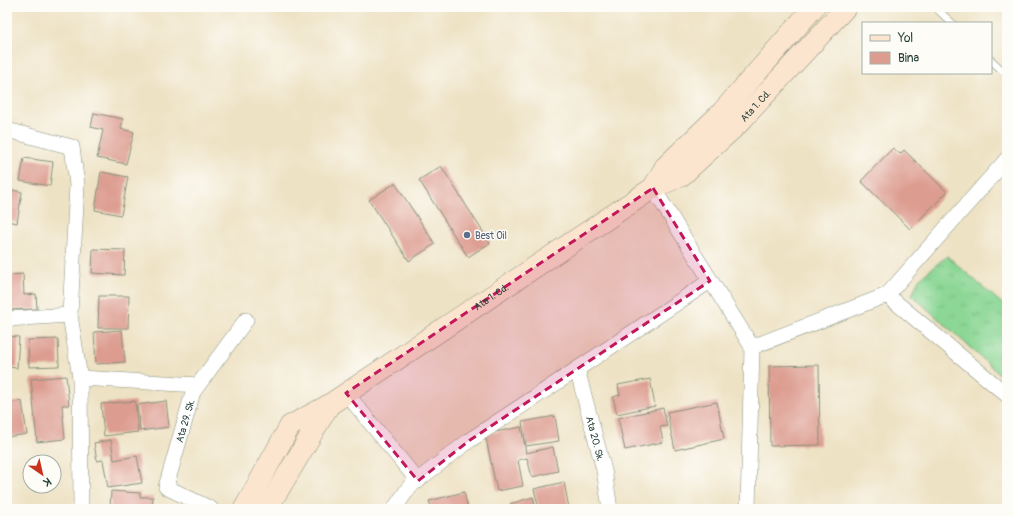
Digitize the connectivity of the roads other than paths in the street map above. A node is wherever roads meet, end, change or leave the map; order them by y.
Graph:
1 (814, 7) edge
2 (846, 7) edge
3 (939, 11) dead end
4 (951, 22) edge
5 (992, 61) edge
6 (1007, 75) edge
7 (7, 130) edge
8 (1007, 159) edge
9 (652, 188) junction
10 (710, 281) junction
11 (887, 295) junction
12 (70, 315) junction
13 (7, 319) edge
14 (246, 320) dead end
15 (752, 347) junction
16 (577, 370) junction
17 (80, 378) junction
18 (198, 385) junction
19 (1007, 395) edge
20 (338, 399) junction
21 (418, 481) junction
22 (81, 509) edge
23 (211, 509) edge
24 (244, 509) edge
25 (268, 509) edge
26 (394, 509) edge
27 (610, 509) edge
28 (748, 509) edge

1 - 9 street, Ata 1. Cd.
2 - 9 street, Ata 1. Cd.
3 - 4 lane
5 - 6 lane
7 - 12 street
8 - 11 street
9 - 10 street
9 - 20 street, Ata 1. Cd.
10 - 15 street
10 - 16 street
11 - 15 street
11 - 19 street
12 - 13 street
12 - 17 street
14 - 18 street, Ata 29. Sk.
15 - 28 street
16 - 21 street
16 - 27 street, Ata 20. Sk.
17 - 18 street
17 - 22 street
18 - 23 street, Ata 29. Sk.
20 - 21 street
20 - 24 street, Ata 1. Cd.
20 - 25 street
21 - 26 street

